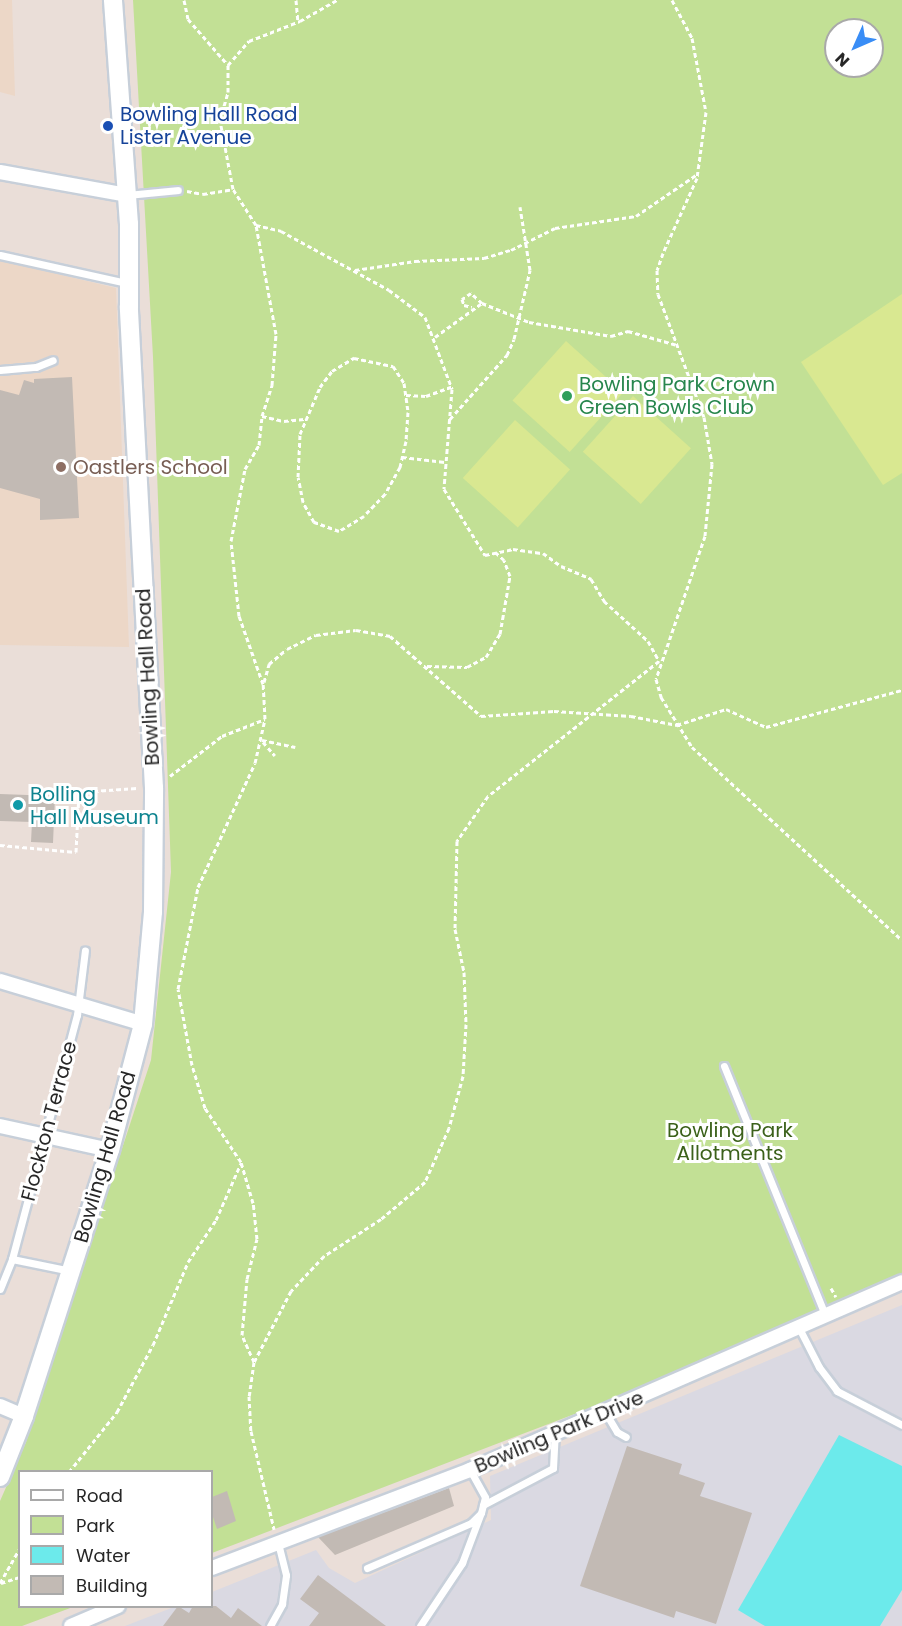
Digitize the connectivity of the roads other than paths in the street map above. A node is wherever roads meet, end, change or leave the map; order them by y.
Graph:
1 (113, 0) edge
2 (0, 172) edge
3 (178, 190) road end
4 (128, 195) junction
5 (0, 255) edge
6 (129, 284) junction
7 (53, 360) dead end
8 (0, 370) edge
9 (85, 950) dead end
10 (0, 981) edge
11 (79, 1004) junction
12 (143, 1024) junction
13 (724, 1066) dead end
14 (0, 1126) edge
15 (46, 1137) junction
16 (110, 1150) junction
17 (12, 1259) junction
18 (72, 1270) junction
19 (902, 1282) edge
20 (0, 1289) edge
21 (826, 1317) junction
22 (800, 1328) junction
23 (0, 1406) edge
24 (605, 1412) junction
25 (24, 1416) junction
26 (902, 1425) edge
27 (555, 1434) junction
28 (626, 1437) dead end
29 (470, 1470) junction
30 (0, 1477) edge
31 (483, 1505) junction
32 (481, 1513) junction
33 (277, 1540) junction
34 (213, 1568) edge
35 (367, 1568) dead end
36 (113, 1608) edge
37 (71, 1626) edge
38 (270, 1626) edge
39 (420, 1626) edge

1 - 4 street, Bowling Hall Road
2 - 4 street
3 - 4 lane
4 - 6 street, Bowling Hall Road
5 - 6 lane
6 - 12 street, Bowling Hall Road
7 - 8 lane
9 - 11 lane, Flockton Terrace
10 - 11 street
11 - 12 street
11 - 15 lane, Flockton Terrace
12 - 16 street, Bowling Hall Road
13 - 21 lane
14 - 15 street
15 - 16 street
15 - 17 lane, Flockton Terrace
16 - 18 street, Bowling Hall Road
17 - 18 lane
17 - 20 lane, Flockton Terrace
18 - 25 street, Bowling Hall Road
19 - 21 street, Bowling Park Drive
21 - 22 street, Bowling Park Drive
22 - 24 street, Bowling Park Drive
22 - 26 lane
23 - 25 street
24 - 27 street, Bowling Park Drive
24 - 28 lane
25 - 30 street, Bowling Hall Road
27 - 29 street, Bowling Park Drive
27 - 31 lane
29 - 31 lane
29 - 33 street, Bowling Park Drive
31 - 32 lane
32 - 35 lane
32 - 39 lane
33 - 34 street, Bowling Park Drive
33 - 38 lane
36 - 37 street

